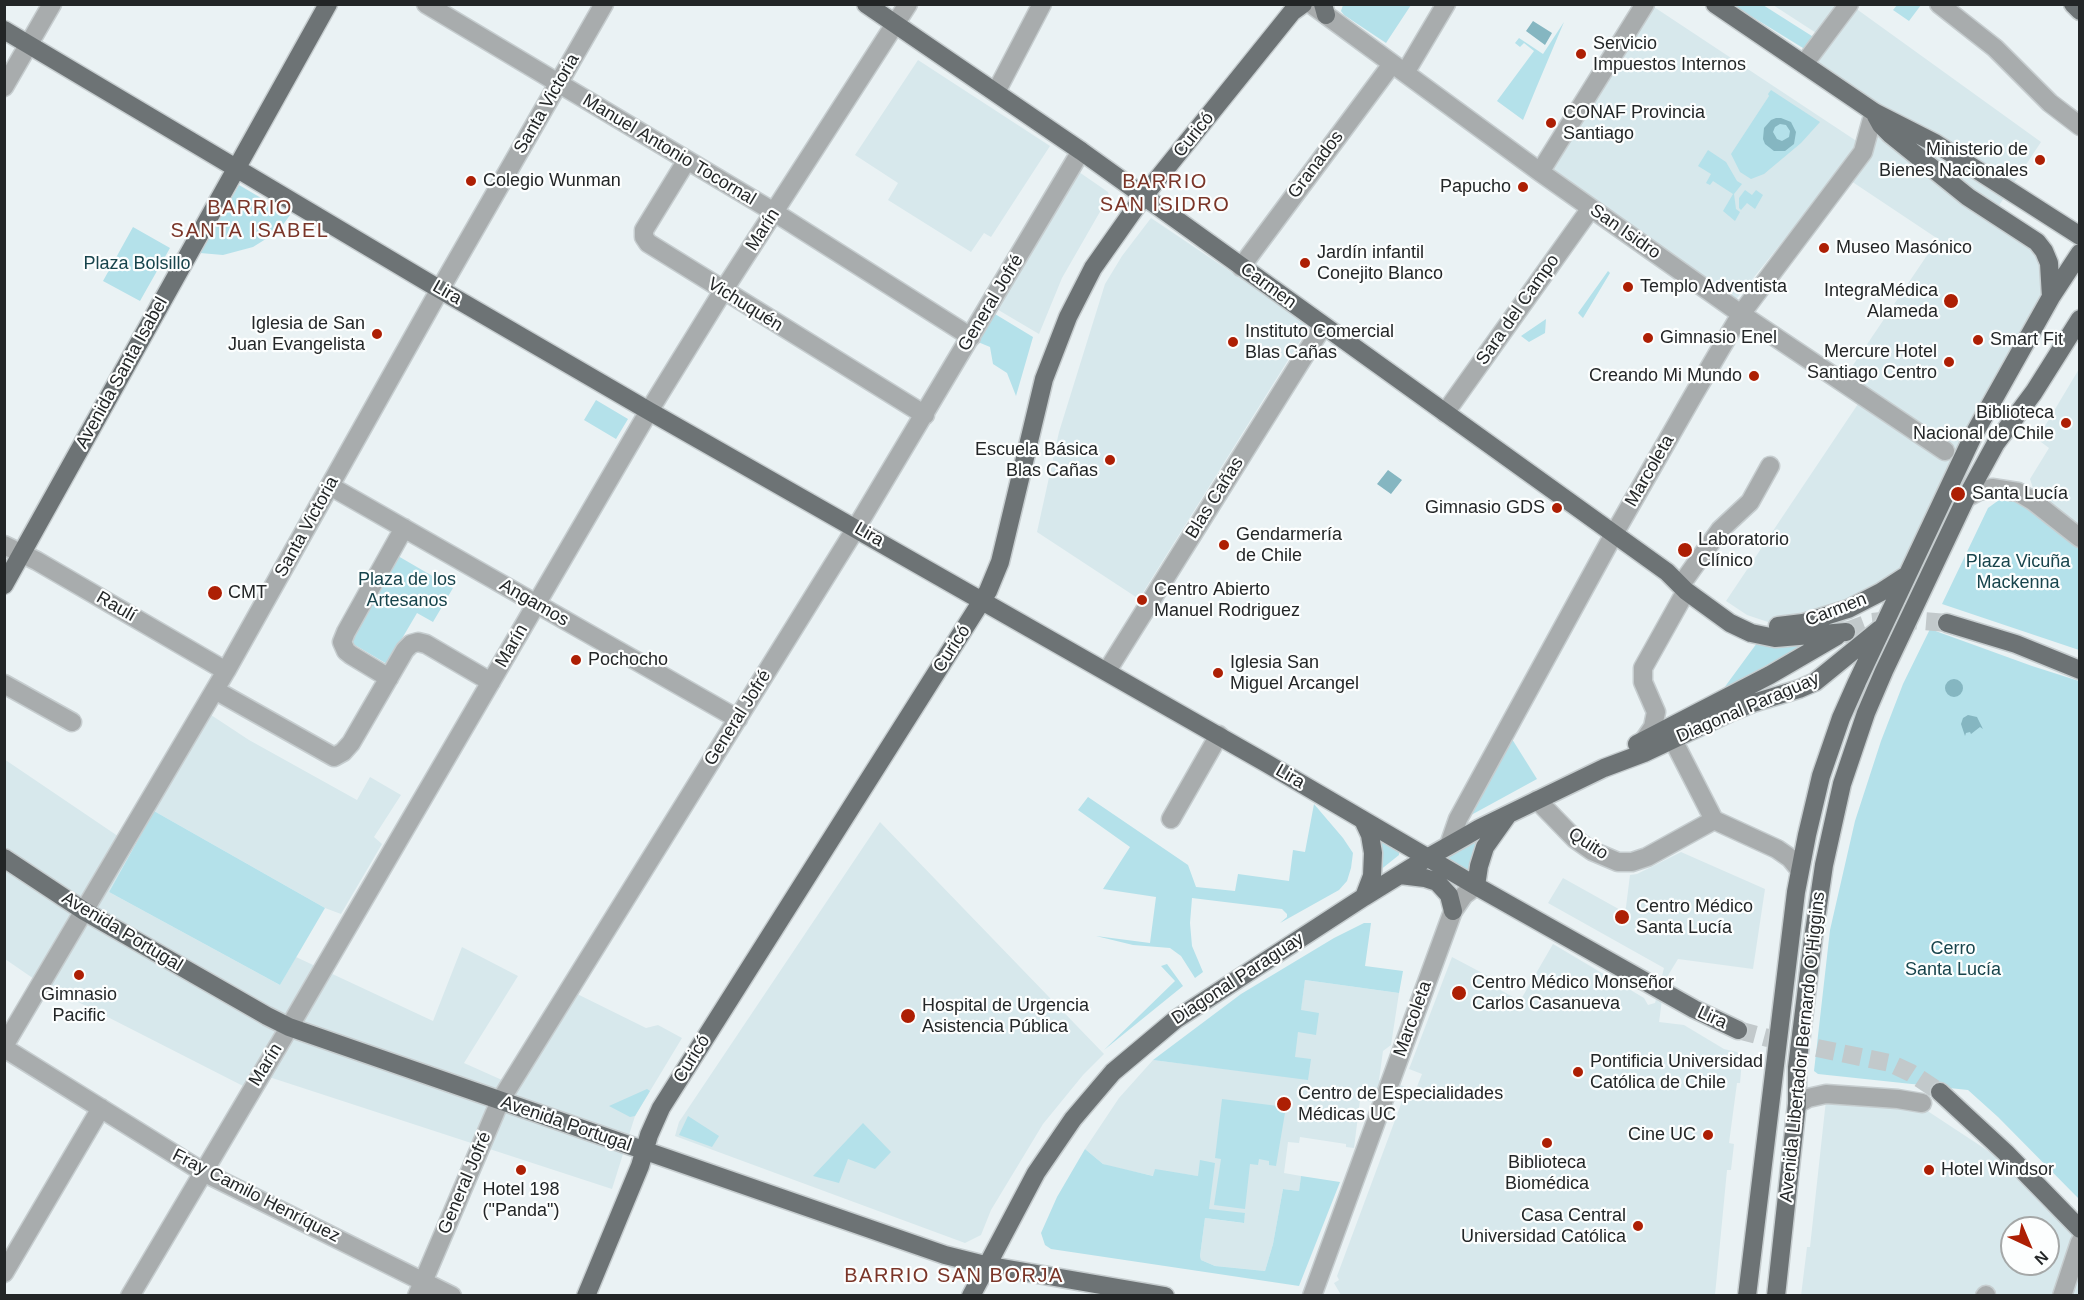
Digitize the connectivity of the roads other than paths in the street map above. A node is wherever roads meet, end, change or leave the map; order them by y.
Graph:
1 (52, 4) edge
2 (328, 4) edge
3 (426, 4) edge
4 (604, 4) edge
5 (866, 4) edge
6 (908, 4) edge
7 (1042, 4) edge
8 (1303, 4) edge
9 (1446, 4) edge
10 (1645, 4) edge
11 (1715, 4) edge
12 (1849, 4) edge
13 (1939, 4) edge
14 (2073, 4) edge
15 (1320, 8) edge
16 (2079, 11) edge
17 (895, 24) junction
18 (4, 30) edge
19 (29, 44) junction
20 (1804, 64) junction
21 (1399, 68) junction
22 (559, 84) junction
23 (4, 87) edge
24 (996, 92) junction
25 (1874, 112) junction
26 (2079, 126) edge
27 (1081, 152) junction
28 (687, 160) junction
29 (236, 168) junction
30 (1540, 172) junction
31 (1143, 196) junction
32 (1590, 208) junction
33 (774, 212) junction
34 (2079, 236) edge
35 (2079, 253) edge
36 (1241, 267) junction
37 (440, 290) junction
38 (723, 291) junction
39 (2051, 297) junction
40 (1741, 314) junction
41 (2079, 319) edge
42 (1323, 326) junction
43 (971, 337) junction
44 (649, 411) junction
45 (1444, 413) junction
46 (925, 415) junction
47 (1945, 451) dead end
48 (1770, 466) dead end
49 (330, 486) junction
50 (1966, 498) junction
51 (404, 528) junction
52 (856, 528) junction
53 (1614, 534) junction
54 (2079, 538) edge
55 (4, 545) edge
56 (21, 553) junction
57 (1906, 576) junction
58 (4, 585) edge
59 (1686, 585) junction
60 (983, 600) junction
61 (537, 604) junction
62 (1947, 623) tunnel mouth
63 (1880, 629) junction
64 (1846, 631) joint
65 (2076, 666) edge
66 (226, 671) junction
67 (1107, 671) junction
68 (389, 678) junction
69 (491, 682) junction
70 (4, 684) edge
71 (215, 690) junction
72 (738, 719) junction
73 (72, 722) dead end
74 (1219, 735) junction
75 (1644, 740) junction
76 (1673, 740) junction
77 (1604, 768) junction
78 (1537, 800) junction
79 (1510, 813) junction
80 (1171, 819) dead end
81 (1363, 820) junction
82 (1713, 820) junction
83 (1449, 846) junction
84 (4, 858) edge
85 (1427, 858) junction
86 (1799, 869) junction
87 (1400, 875) junction
88 (1476, 886) junction
89 (1364, 897) junction
90 (84, 911) junction
91 (1453, 911) junction
92 (289, 1027) junction
93 (1738, 1030) tunnel mouth
94 (4, 1047) edge
95 (1940, 1092) tunnel mouth
96 (500, 1101) junction
97 (1922, 1103) dead end
98 (1797, 1104) junction
99 (101, 1108) junction
100 (644, 1151) junction
101 (202, 1172) junction
102 (2079, 1229) edge
103 (2079, 1242) edge
104 (985, 1265) junction
105 (4, 1273) edge
106 (420, 1288) edge
107 (130, 1296) edge
108 (452, 1296) edge
109 (586, 1296) edge
110 (970, 1296) edge
111 (1165, 1296) edge
112 (1312, 1296) edge
113 (1748, 1296) edge
114 (1776, 1296) edge
115 (2062, 1296) edge

1 - 19 street
2 - 29 main road, Avenida Santa Isabel
3 - 22 street, Manuel Antonio Tocornal
4 - 22 street, Santa Victoria
5 - 17 main road, Carmen
6 - 17 street, Marín
7 - 24 street
8 - 31 main road, Curicó
9 - 21 street, Granados
10 - 30 street
11 - 20 main road
12 - 20 street
13 - 26 street
14 - 16 main road
15 - 21 street, San Isidro
17 - 24 main road, Carmen
17 - 33 street, Marín
18 - 19 main road, Lira
19 - 23 street
19 - 29 main road, Lira
20 - 25 main road
21 - 30 street, San Isidro
21 - 36 street, Granados
22 - 28 street, Manuel Antonio Tocornal
22 - 37 street, Santa Victoria
24 - 27 main road, Carmen
25 - 34 main road
25 - 39 main road
25 - 40 street, Marcoleta
27 - 31 main road, Carmen
27 - 43 street, General Jofré
28 - 33 street, Manuel Antonio Tocornal
28 - 38 street, Vichuquén
29 - 37 main road, Lira
29 - 56 main road, Avenida Santa Isabel
30 - 32 street, San Isidro
31 - 36 main road, Carmen
31 - 60 main road, Curicó
32 - 40 street, San Isidro
32 - 45 street, Sara del Campo
33 - 38 street, Marín
33 - 43 street, Manuel Antonio Tocornal
35 - 39 main road, Avenida Libertador Bernardo O'Higgins
36 - 42 main road, Carmen
37 - 44 main road, Lira
37 - 49 street, Santa Victoria
38 - 44 street, Marín
38 - 46 street, Vichuquén
39 - 57 main road, Avenida Libertador Bernardo O'Higgins
40 - 47 street, San Isidro
40 - 53 street, Marcoleta
41 - 50 main road, Avenida Libertador Bernardo O'Higgins
42 - 45 main road, Carmen
42 - 67 street, Blas Cañas
43 - 46 street, General Jofré
44 - 52 main road, Lira
44 - 61 street, Marín
45 - 53 main road, Carmen
46 - 52 street, General Jofré
48 - 59 street
49 - 51 street, Angamos
49 - 66 street, Santa Victoria
50 - 54 street
50 - 98 main road, Avenida Libertador Bernardo O'Higgins
51 - 61 street, Angamos
51 - 68 street
52 - 60 main road, Lira
52 - 72 street, General Jofré
53 - 59 main road, Carmen
53 - 83 street, Marcoleta
55 - 56 street, Raulí
56 - 58 main road, Avenida Santa Isabel
56 - 66 street, Raulí
57 - 59 main road, Carmen
57 - 63 main road, Avenida Libertador Bernardo O'Higgins
59 - 64 main road, Carmen
59 - 75 street
60 - 67 main road, Lira
60 - 100 main road, Curicó
61 - 69 street, Marín
61 - 72 street, Angamos
62 - 65 main road
63 - 76 main road, Diagonal Paraguay
63 - 86 main road, Avenida Libertador Bernardo O'Higgins
64 - 75 main road, Diagonal Paraguay
66 - 71 street, Santa Victoria
67 - 74 main road, Lira
68 - 69 street
68 - 71 street
69 - 92 street, Marín
70 - 73 street
71 - 90 street, Santa Victoria
72 - 96 street, General Jofré
74 - 80 street
74 - 81 main road, Lira
75 - 77 main road, Diagonal Paraguay
76 - 77 main road, Diagonal Paraguay
76 - 82 street
77 - 78 main road, Diagonal Paraguay
78 - 79 main road, Diagonal Paraguay
78 - 82 street, Quito
79 - 83 main road, Diagonal Paraguay
79 - 88 main road
81 - 85 main road, Lira
81 - 89 main road
82 - 86 street
83 - 85 main road, Diagonal Paraguay
84 - 90 main road, Avenida Portugal
85 - 87 main road, Diagonal Paraguay
85 - 88 main road, Lira
86 - 113 main road, Avenida Libertador Bernardo O'Higgins
87 - 89 main road, Diagonal Paraguay
87 - 91 main road
88 - 91 street, Marcoleta
88 - 93 main road, Lira
89 - 104 main road, Diagonal Paraguay
90 - 92 main road, Avenida Portugal
90 - 94 street, Santa Victoria
91 - 112 street, Marcoleta
92 - 96 main road, Avenida Portugal
92 - 101 street, Marín
94 - 99 street, Fray Camilo Henríquez
95 - 102 main road
96 - 100 main road, Avenida Portugal
96 - 106 street, General Jofré
97 - 98 street
98 - 114 main road, Avenida Libertador Bernardo O'Higgins
99 - 101 street, Fray Camilo Henríquez
99 - 105 street
100 - 104 main road, Avenida Portugal
100 - 109 main road, Curicó
101 - 106 street, Fray Camilo Henríquez
101 - 107 street, Marín
103 - 115 street
104 - 110 main road, Diagonal Paraguay
104 - 111 main road, Avenida Portugal
106 - 108 street, Fray Camilo Henríquez

